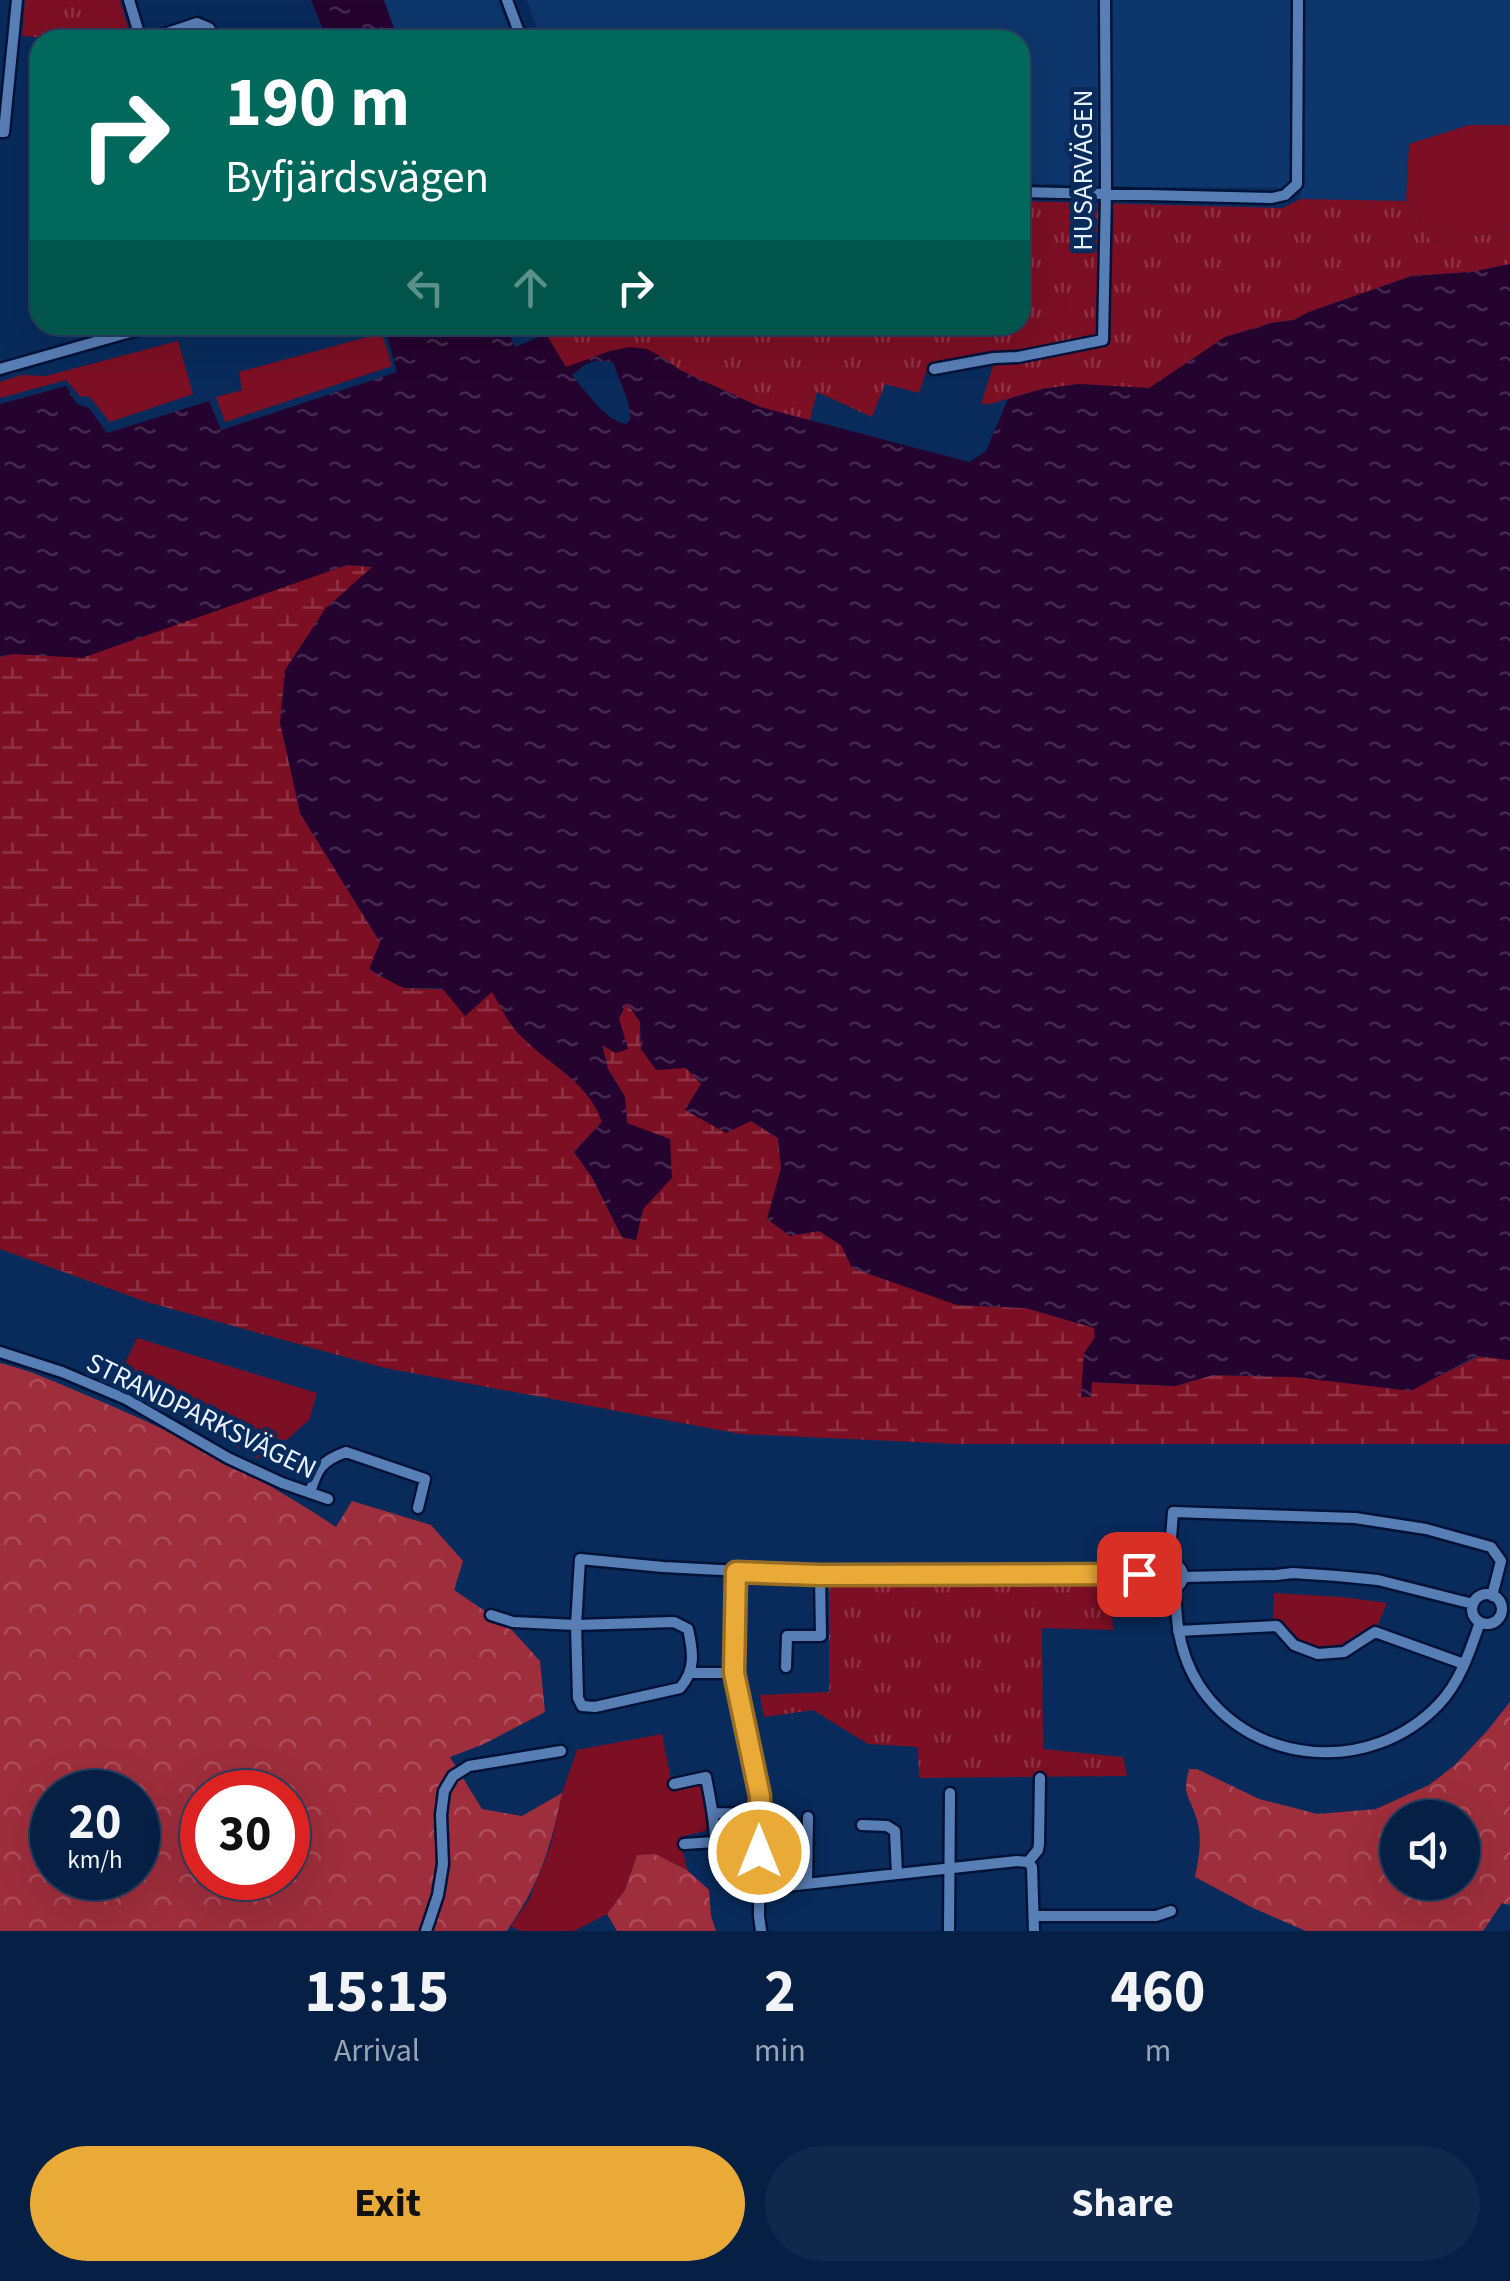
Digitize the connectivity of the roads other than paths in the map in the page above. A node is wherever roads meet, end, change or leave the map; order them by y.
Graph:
1 (17, 0) edge
2 (129, 0) edge
3 (507, 0) edge
4 (1105, 0) edge
5 (1298, 0) edge
6 (140, 30) edge
7 (175, 30) edge
8 (210, 30) edge
9 (518, 30) edge
10 (2, 132) edge
11 (1030, 192) edge
12 (1106, 194) junction
13 (120, 335) edge
14 (934, 368) dead end
15 (0, 369) edge
16 (0, 1352) edge
17 (310, 1493) junction
18 (328, 1500) dead end
19 (418, 1508) dead end
20 (1169, 1562) junction
21 (736, 1572) junction
22 (820, 1575) junction
23 (1156, 1576) junction
24 (1183, 1576) junction
25 (1173, 1589) junction
26 (1492, 1596) junction
27 (1472, 1604) junction
28 (490, 1615) dead end
29 (1505, 1617) edge
30 (1480, 1622) junction
31 (576, 1625) junction
32 (1178, 1631) junction
33 (1464, 1664) junction
34 (786, 1667) dead end
35 (691, 1673) junction
36 (734, 1673) junction
37 (562, 1751) dead end
38 (1040, 1778) dead end
39 (674, 1784) dead end
40 (950, 1793) dead end
41 (714, 1813) junction
42 (760, 1814) junction
43 (808, 1818) dead end
44 (862, 1825) dead end
45 (684, 1844) dead end
46 (1028, 1862) junction
47 (949, 1868) junction
48 (897, 1874) junction
49 (807, 1883) junction
50 (759, 1889) junction
51 (1171, 1910) dead end
52 (1034, 1916) junction
53 (426, 1931) edge
54 (761, 1931) edge
55 (949, 1931) edge
56 (1034, 1931) edge

1 - 10 street
2 - 6 street
3 - 9 street
4 - 12 street, HUSARVÄGEN
5 - 12 street
7 - 8 street
11 - 12 street
12 - 14 street, HUSARVÄGEN
13 - 15 street
16 - 17 street, STRANDPARKSVÄGEN
17 - 18 street, STRANDPARKSVÄGEN
17 - 19 street
20 - 23 street
20 - 24 street
20 - 26 street
21 - 22 street
21 - 31 street
21 - 36 street
22 - 23 street
22 - 34 street
23 - 25 street
24 - 25 street
24 - 27 street
25 - 32 street
26 - 27 street
26 - 29 street
27 - 30 street
28 - 31 street
29 - 30 street
30 - 33 street
31 - 35 street
31 - 35 street
32 - 33 street
32 - 33 street
35 - 36 street
36 - 42 street
37 - 53 street
38 - 46 street
39 - 41 street
40 - 47 street
41 - 42 street
41 - 45 street
42 - 50 street
43 - 49 street
44 - 48 street
46 - 47 street
46 - 52 street
47 - 48 street
47 - 55 street
48 - 49 street
49 - 50 street
50 - 54 street
51 - 52 street
52 - 56 street

